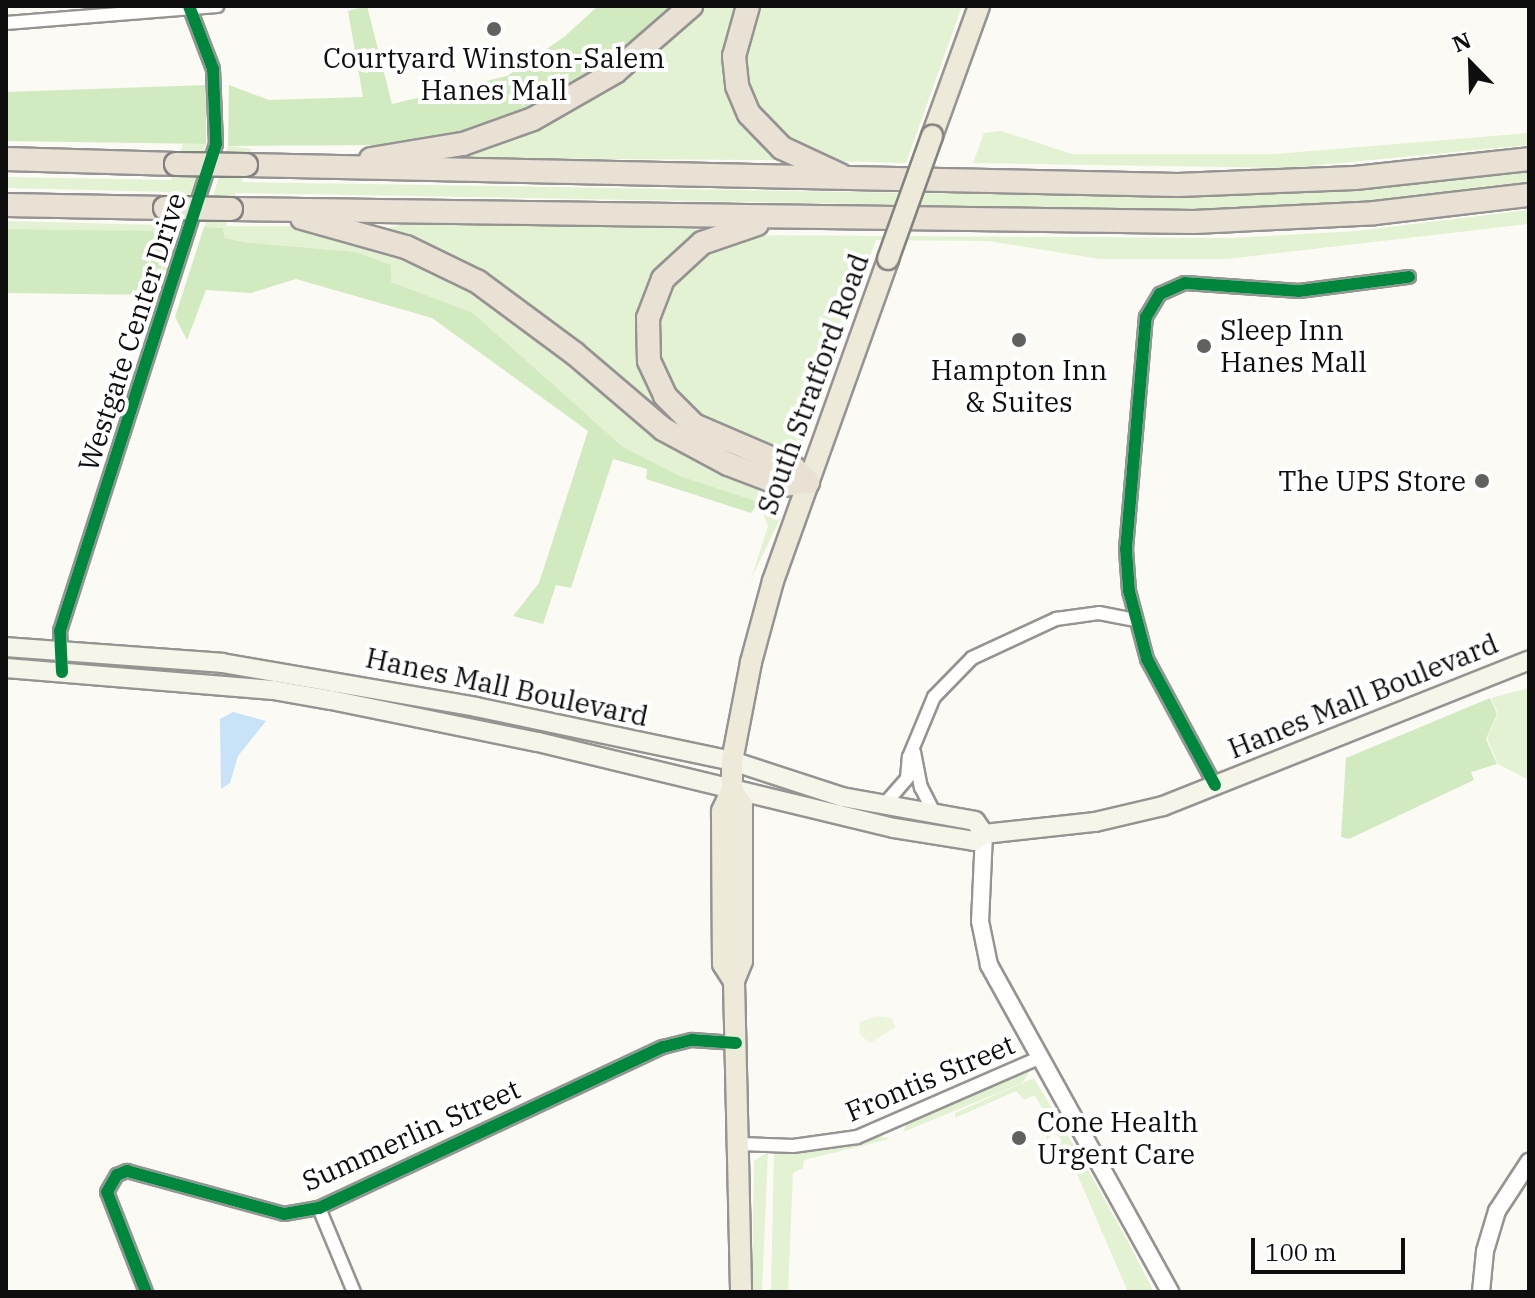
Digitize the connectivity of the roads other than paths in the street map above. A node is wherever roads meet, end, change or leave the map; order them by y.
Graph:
1 (217, 6) edge
2 (691, 6) edge
3 (748, 6) edge
4 (979, 6) edge
5 (189, 7) edge
6 (6, 23) edge
7 (6, 159) edge
8 (1529, 159) edge
9 (330, 167) junction
10 (852, 180) junction
11 (1529, 195) edge
12 (6, 205) edge
13 (267, 210) junction
14 (781, 217) junction
15 (1409, 277) dead end
16 (808, 482) junction
17 (1134, 620) junction
18 (6, 647) edge
19 (60, 651) junction
20 (1529, 660) edge
21 (6, 668) edge
22 (62, 672) junction
23 (914, 752) junction
24 (732, 761) junction
25 (1215, 785) junction
26 (732, 790) junction
27 (883, 806) junction
28 (936, 816) junction
29 (984, 834) junction
30 (736, 1043) junction
31 (1041, 1057) junction
32 (741, 1144) junction
33 (1529, 1162) edge
34 (319, 1208) junction
35 (146, 1292) edge
36 (354, 1292) edge
37 (741, 1292) edge
38 (1170, 1292) edge
39 (1481, 1292) edge

1 - 5 street
2 - 9 highway
3 - 10 highway
4 - 16 main road, South Stratford Road, bridge
5 - 6 street
5 - 19 street, Westgate Center Drive
7 - 9 highway, bridge
8 - 10 highway
9 - 10 highway
11 - 14 highway
12 - 13 highway, bridge
13 - 14 highway
13 - 16 highway
14 - 16 highway
15 - 17 street
16 - 24 main road, South Stratford Road
17 - 23 street
17 - 25 street
18 - 19 main road, Hanes Mall Boulevard
19 - 22 street, Westgate Center Drive
19 - 24 main road, Hanes Mall Boulevard
20 - 25 main road, Hanes Mall Boulevard
21 - 22 main road, Hanes Mall Boulevard
22 - 26 main road, Hanes Mall Boulevard
23 - 27 street
23 - 28 street
24 - 26 main road, South Stratford Road
24 - 27 main road, Hanes Mall Boulevard
25 - 29 main road, Hanes Mall Boulevard
26 - 29 main road, Hanes Mall Boulevard
26 - 30 main road, South Stratford Road
27 - 28 main road, Hanes Mall Boulevard
28 - 29 main road, Hanes Mall Boulevard
29 - 31 street
30 - 32 main road, South Stratford Road
30 - 34 street, Summerlin Street
31 - 32 street, Frontis Street
31 - 38 street
32 - 37 main road, South Stratford Road
33 - 39 street
34 - 35 street, Summerlin Street
34 - 36 street

